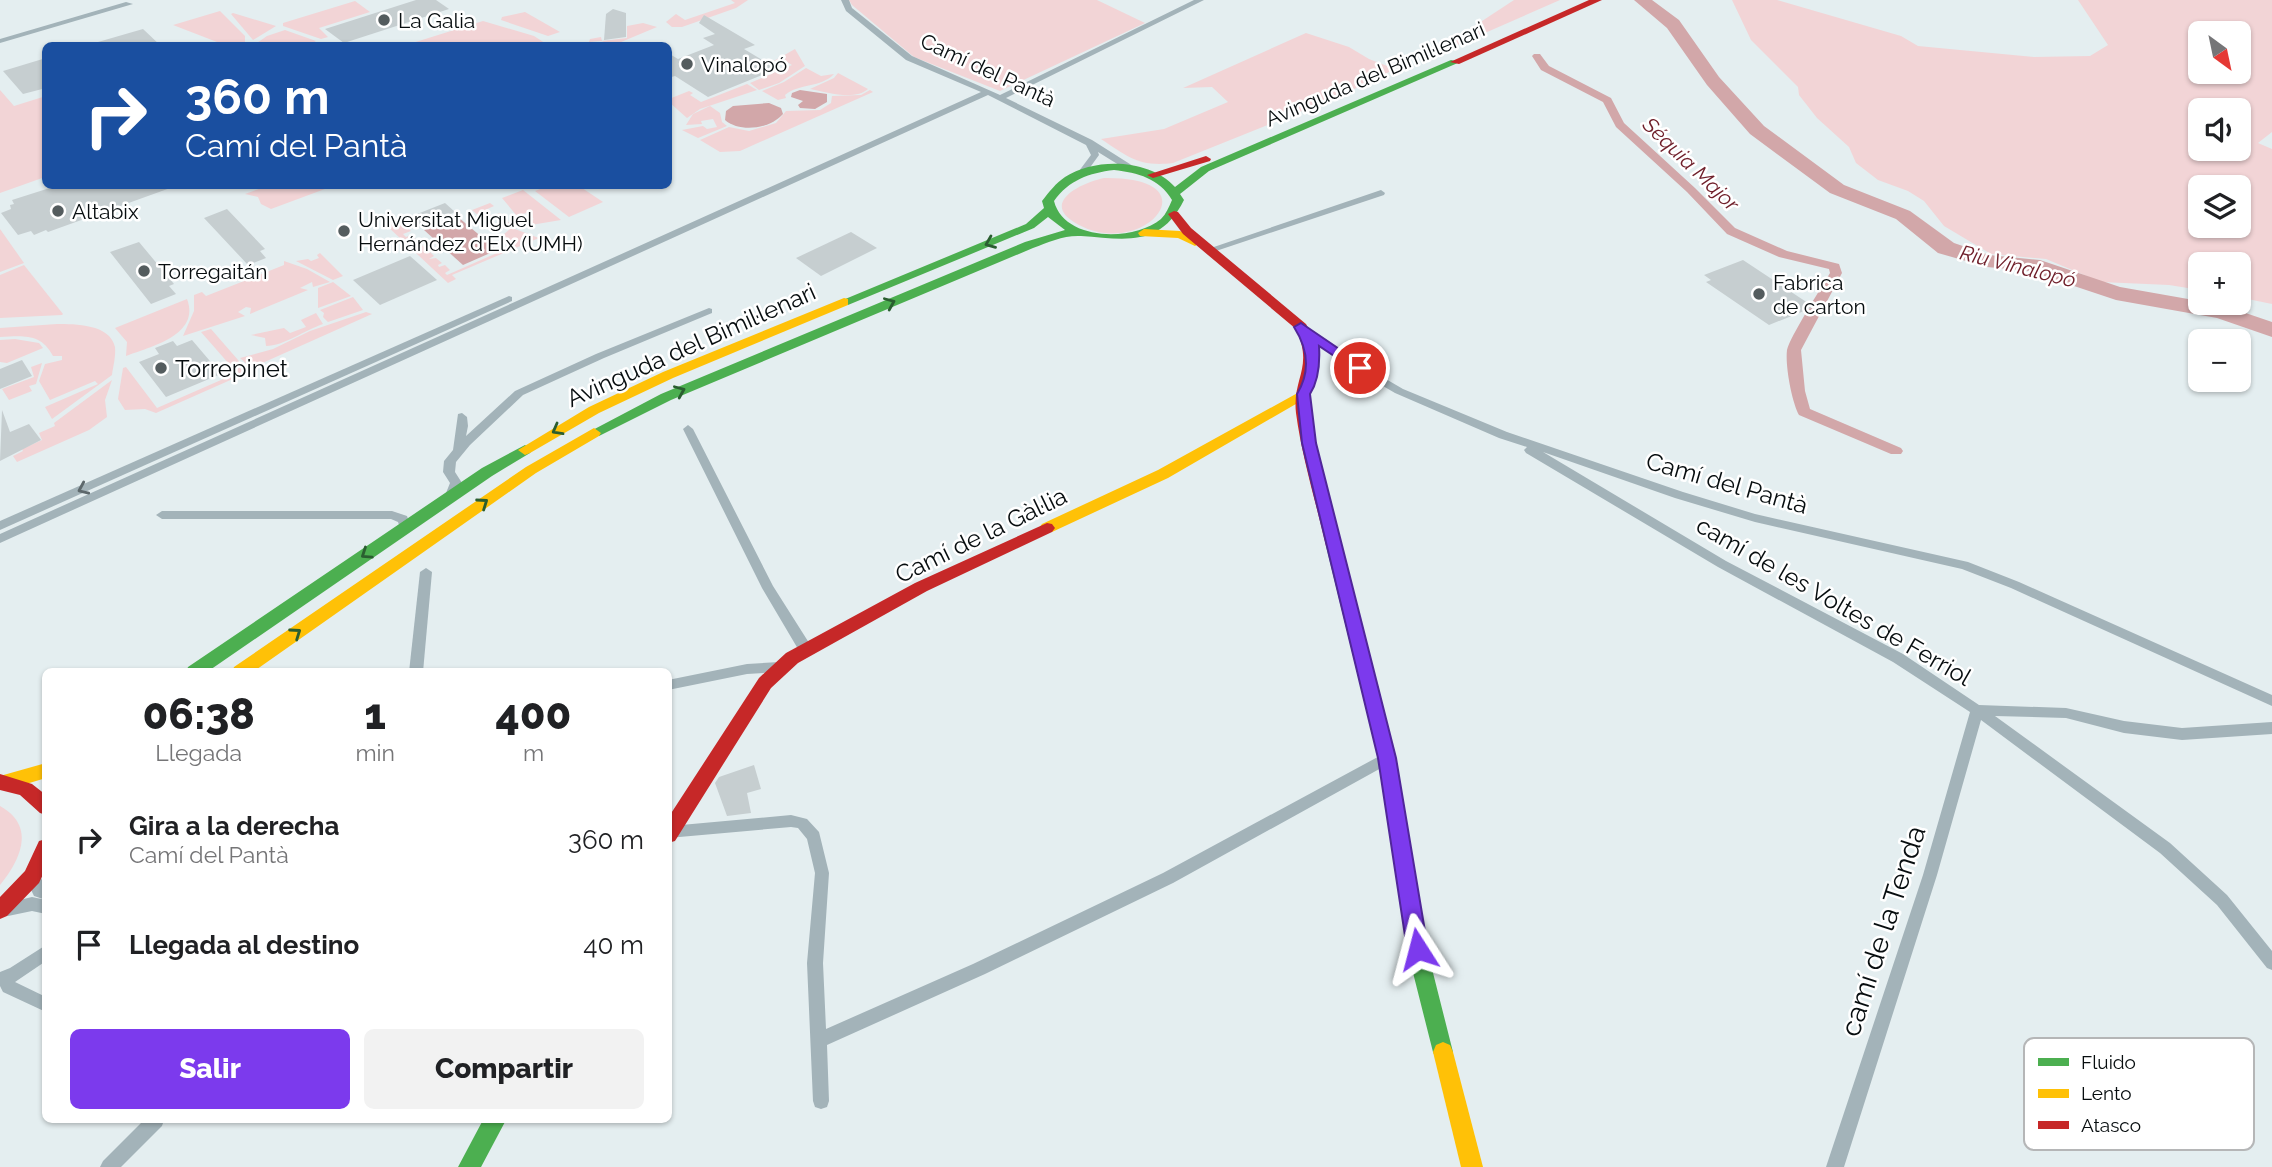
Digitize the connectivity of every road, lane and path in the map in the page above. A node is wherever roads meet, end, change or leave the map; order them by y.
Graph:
1 (118, 0) edge
2 (845, 0) edge
3 (1200, 0) edge
4 (1577, 0) edge
5 (1597, 0) edge
6 (129, 4) dead end
7 (104, 7) junction
8 (1547, 18) junction
9 (0, 33) edge
10 (0, 41) edge
11 (984, 90) junction
12 (1000, 98) junction
13 (1089, 142) junction
14 (1130, 168) junction
15 (1083, 171) junction
16 (1153, 174) junction
17 (1175, 192) junction
18 (1381, 193) dead end
19 (1049, 210) junction
20 (1174, 214) junction
21 (1080, 233) junction
22 (1144, 233) junction
23 (1207, 247) junction
24 (709, 311) dead end
25 (1301, 327) junction
26 (1303, 394) junction
27 (462, 417) dead end
28 (688, 429) dead end
29 (1512, 438) junction
30 (457, 452) junction
31 (450, 498) junction
32 (162, 514) dead end
33 (0, 526) edge
34 (405, 528) junction
35 (0, 539) edge
36 (426, 572) dead end
37 (806, 650) junction
38 (779, 667) junction
39 (200, 668) edge
40 (246, 668) edge
41 (416, 668) edge
42 (672, 684) edge
43 (2272, 701) edge
44 (1977, 710) junction
45 (2272, 728) edge
46 (1387, 758) junction
47 (42, 771) edge
48 (2, 782) edge
49 (42, 802) edge
50 (672, 829) edge
51 (672, 834) edge
52 (42, 855) edge
53 (32, 877) junction
54 (42, 892) edge
55 (42, 906) edge
56 (0, 910) edge
57 (42, 955) edge
58 (2272, 963) edge
59 (2, 978) edge
60 (42, 1003) edge
61 (817, 1041) junction
62 (821, 1101) dead end
63 (153, 1123) edge
64 (493, 1123) edge
65 (109, 1167) edge
66 (469, 1167) edge
67 (1472, 1167) edge
68 (1835, 1167) edge

1 - 7 street
2 - 11 street, Camí del Pantà
3 - 12 street
4 - 8 main road, Avinguda del Bimil·lenari
5 - 8 main road, Avinguda del Bimil·lenari
6 - 7 street
7 - 9 street
7 - 10 street
8 - 16 main road, Avinguda del Bimil·lenari
8 - 17 main road, Avinguda del Bimil·lenari
11 - 12 street, Camí del Pantà
11 -> 33 street
11 - 35 street
12 - 13 street, Camí del Pantà
13 - 14 street, Camí del Pantà
13 - 15 street
14 - 15 main road
14 - 16 main road
15 - 19 main road
16 - 17 main road
17 - 20 main road
18 - 23 street
19 - 21 main road
19 -> 31 main road, Avinguda del Bimil·lenari
20 - 22 main road
20 - 23 main road, Camí del Pantà
21 - 22 main road, Camí del Pantà
40 -> 21 main road, Avinguda del Bimil·lenari
22 - 23 main road, Camí del Pantà
23 - 25 main road, Camí del Pantà
24 - 30 street
25 - 26 main road
25 - 29 street, Camí del Pantà
26 - 37 main road, Camí de la Gàl·lia
26 - 46 main road
27 - 30 street
28 - 37 street
29 - 43 street, Camí del Pantà
29 - 44 street, camí de les Voltes de Ferriol
30 - 31 street
31 - 34 main road, Avinguda del Bimil·lenari
32 - 34 street
34 -> 39 main road, Avinguda del Bimil·lenari
36 - 41 street
37 - 38 main road, Camí de la Gàl·lia
38 - 42 street, Camí de la Gàl·lia
38 - 50 main road
44 - 45 street
44 - 58 street, camí de les Voltes de Ferriol
44 - 68 street, camí de la Tenda
46 - 61 street
46 - 67 main road
47 - 48 main road
48 - 49 main road
51 - 61 street
52 - 53 main road
53 - 54 street
53 - 56 main road
55 - 56 street
57 - 59 street
59 - 60 street
61 - 62 street
63 - 65 street
64 - 66 main road

